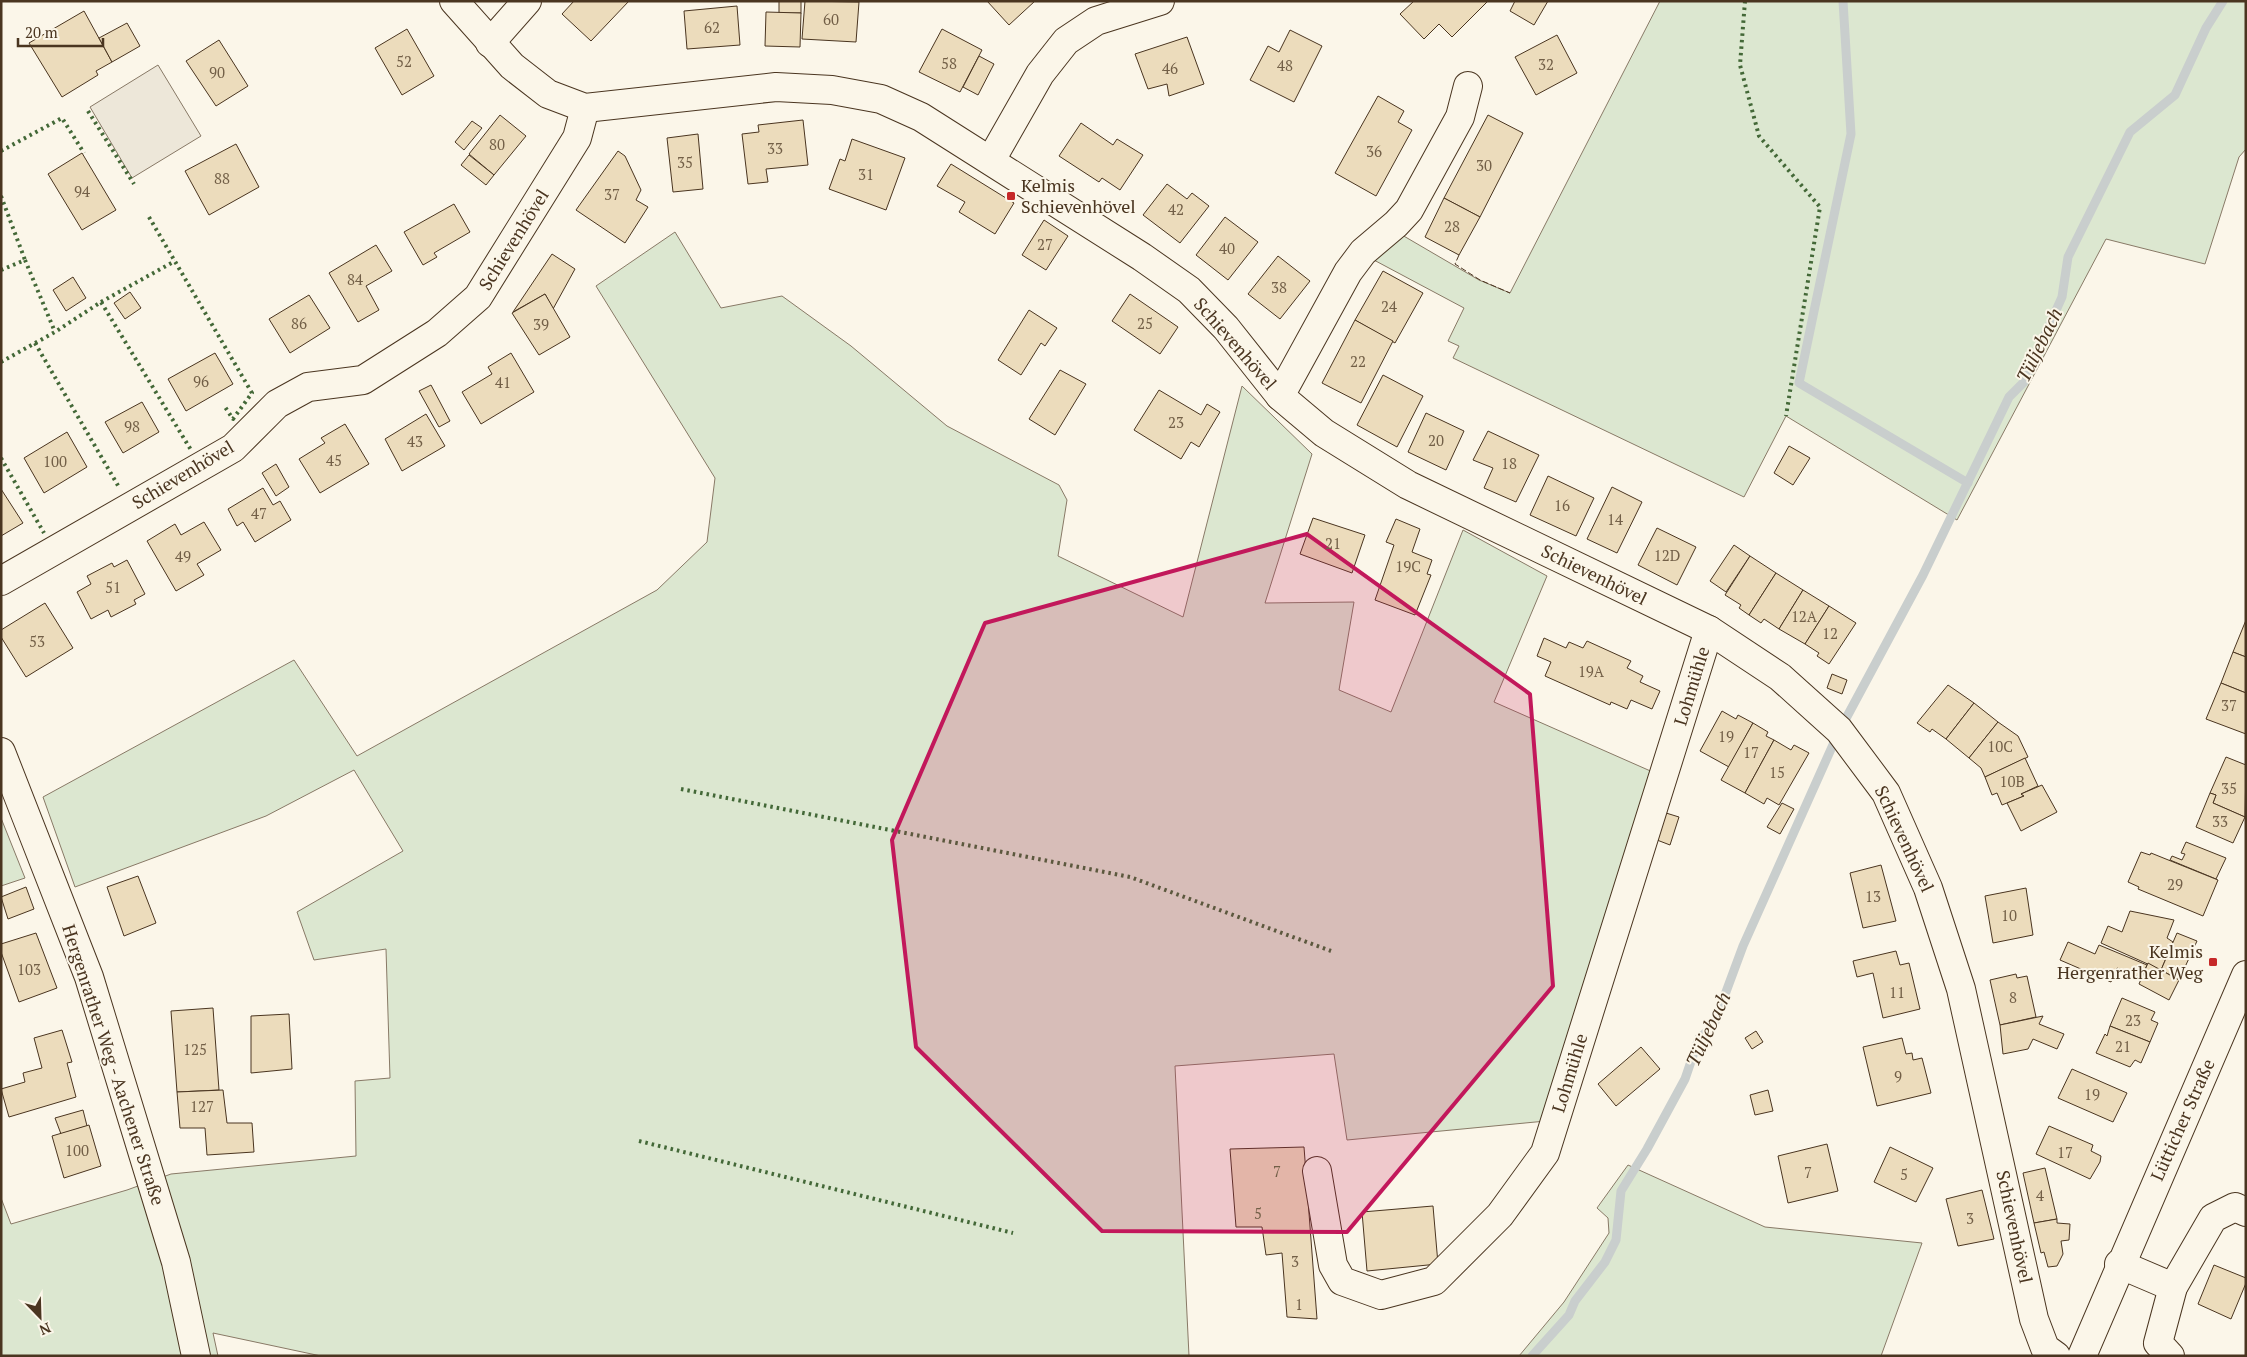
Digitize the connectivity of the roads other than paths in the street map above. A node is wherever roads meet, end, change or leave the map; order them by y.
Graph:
1 (454, 1) edge
2 (527, 1) edge
3 (1160, 1) edge
4 (490, 43) junction
5 (1468, 86) dead end
6 (585, 108) junction
7 (991, 160) junction
8 (1280, 396) junction
9 (1, 581) edge
10 (1709, 630) junction
11 (1, 752) edge
12 (2246, 976) edge
13 (1317, 1171) dead end
14 (2246, 1212) edge
15 (2120, 1264) junction
16 (2173, 1287) junction
17 (196, 1356) edge
18 (2056, 1356) edge
19 (2082, 1356) edge
20 (2170, 1356) edge

1 - 4 street, Schievenhövel
2 - 4 street
3 - 7 street
4 - 6 street, Schievenhövel
5 - 8 street, Schievenhövel
6 - 7 street, Schievenhövel
6 - 9 street, Schievenhövel
7 - 8 street, Schievenhövel
8 - 10 street, Schievenhövel
10 - 13 street, Lohmühle
10 - 18 street, Schievenhövel
11 - 17 street, Hergenrather Weg - Aachener Straße
12 - 15 street, Lütticher Straße
14 - 16 street
15 - 16 street
15 - 19 street, Lütticher Straße
16 - 20 street

